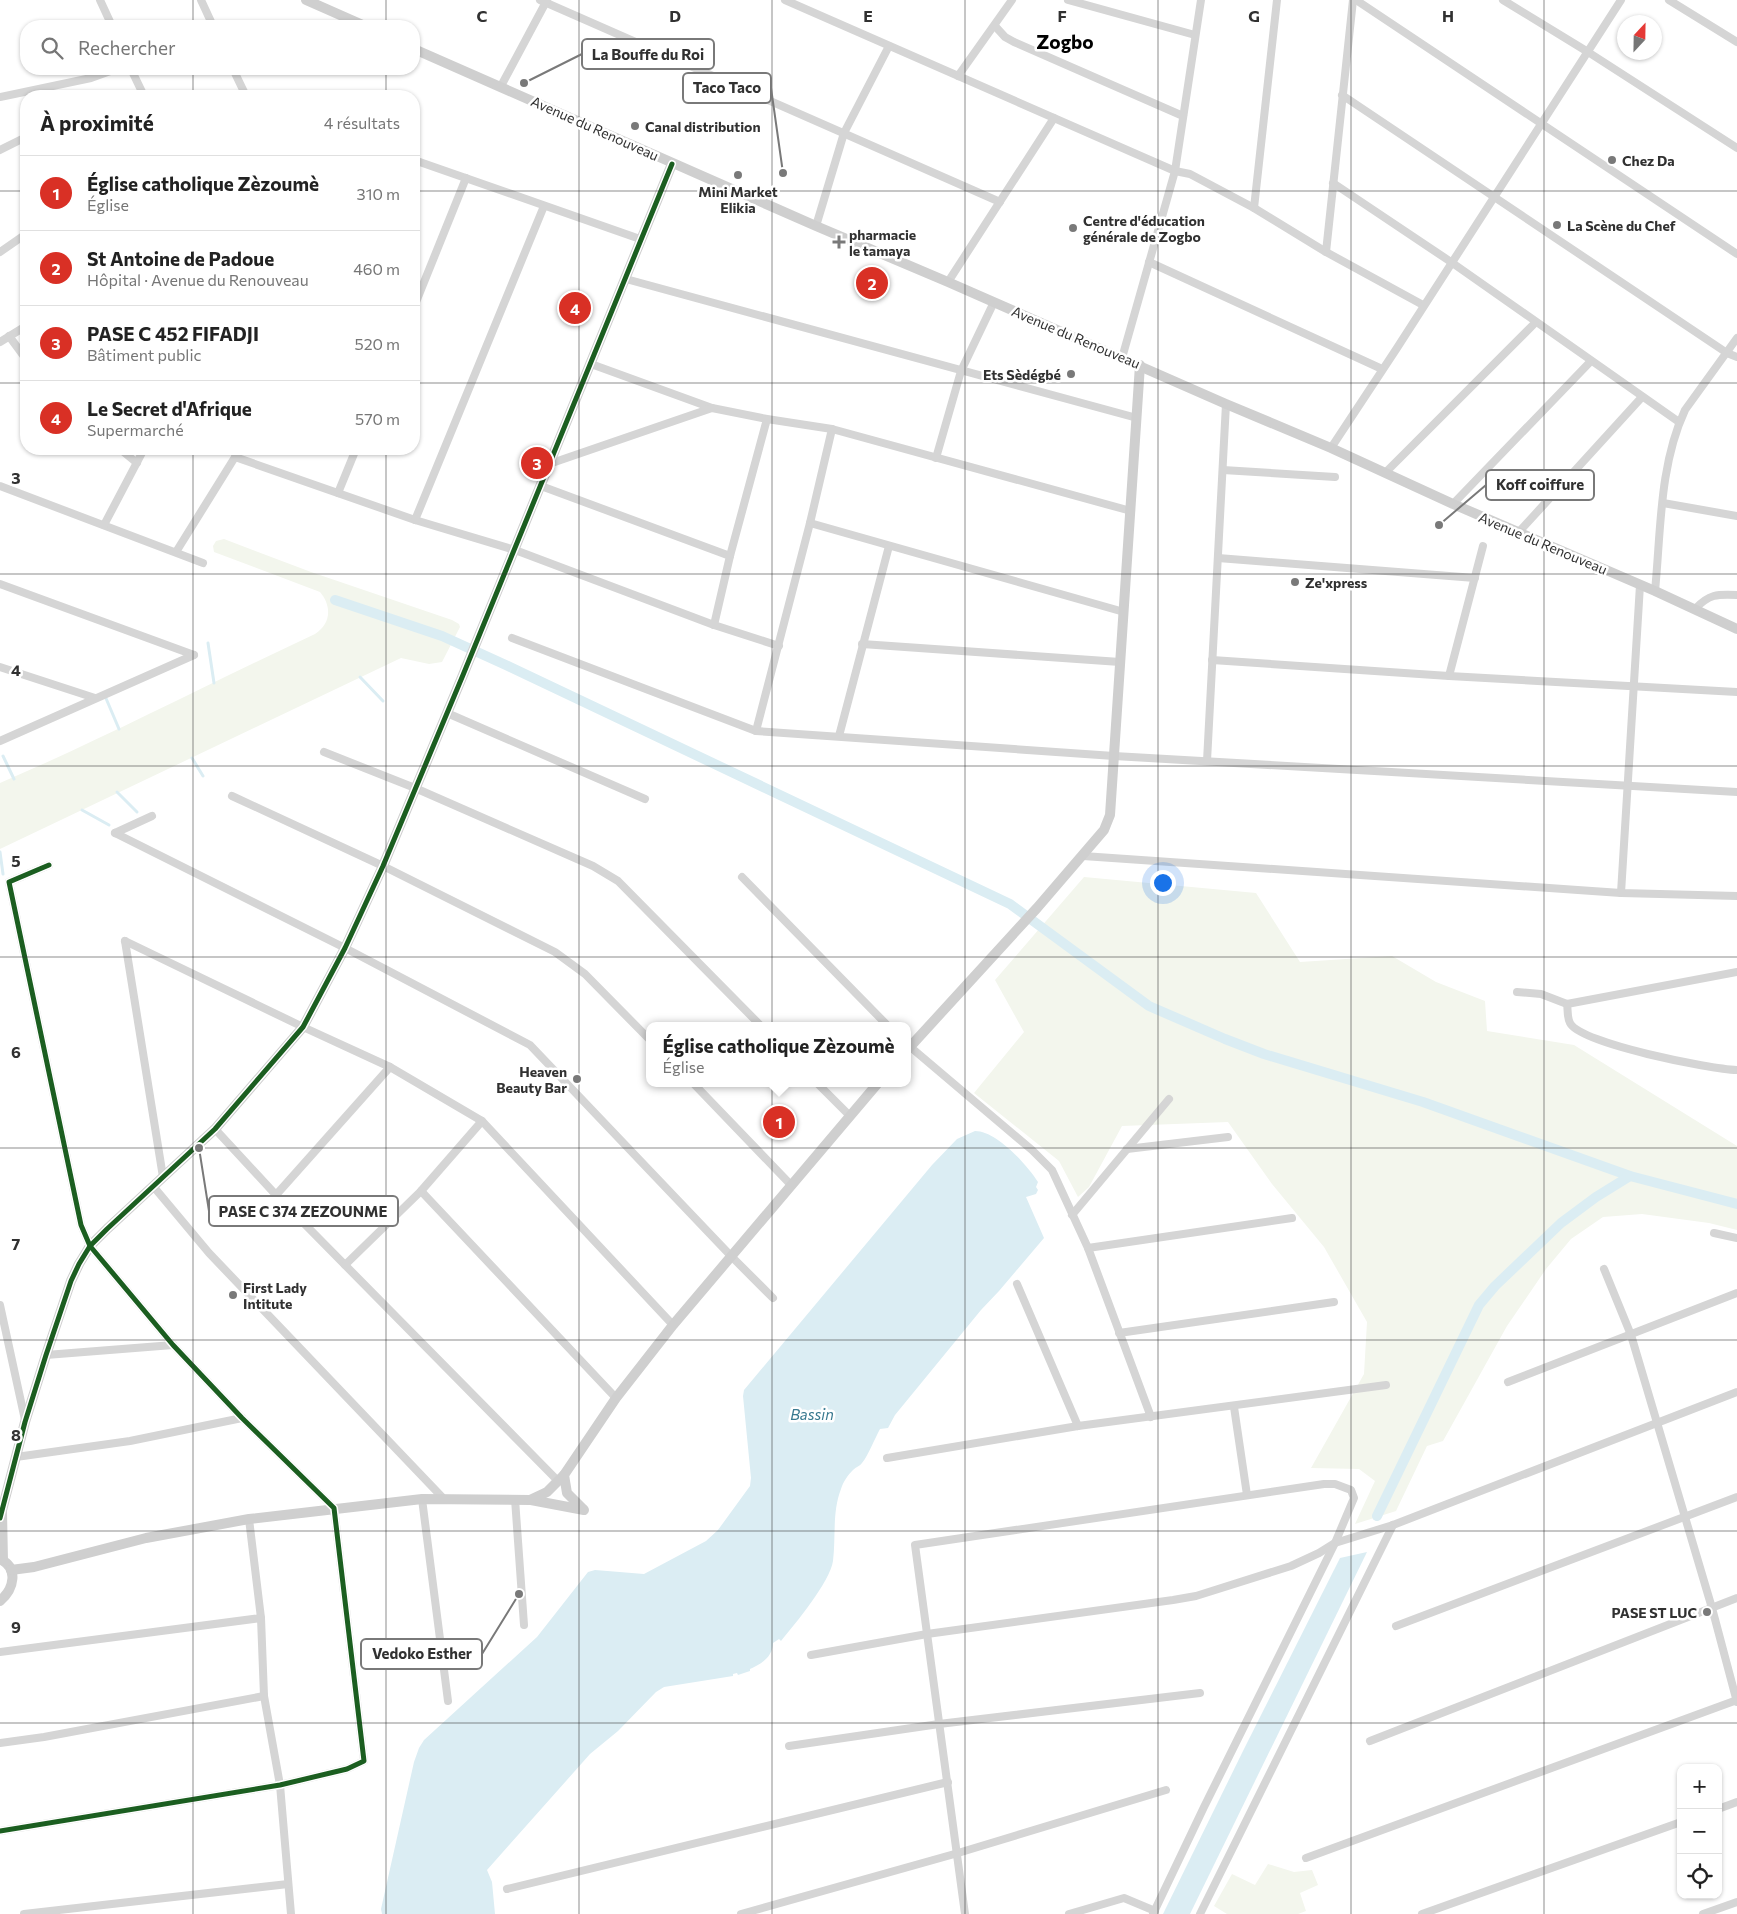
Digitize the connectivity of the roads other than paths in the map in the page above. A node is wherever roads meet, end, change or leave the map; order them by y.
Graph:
1 (100, 0) edge
2 (201, 0) edge
3 (306, 0) edge
4 (785, 0) edge
5 (1012, 0) edge
6 (1068, 0) edge
7 (1201, 0) edge
8 (1277, 0) edge
9 (1355, 0) edge
10 (1503, 0) edge
11 (1621, 0) edge
12 (1669, 0) edge
13 (545, 1) edge
14 (109, 20) edge
15 (211, 20) edge
16 (352, 20) edge
17 (994, 26) junction
18 (1195, 35) junction
19 (1737, 42) edge
20 (889, 46) junction
21 (420, 52) edge
22 (1588, 52) junction
23 (99, 75) edge
24 (134, 75) edge
25 (236, 75) edge
26 (958, 76) junction
27 (501, 86) junction
28 (49, 90) edge
29 (141, 90) edge
30 (243, 90) edge
31 (20, 95) edge
32 (1342, 95) junction
33 (0, 97) edge
34 (1183, 116) junction
35 (1054, 118) junction
36 (1541, 124) junction
37 (844, 133) junction
38 (20, 140) edge
39 (1737, 148) edge
40 (0, 150) edge
41 (420, 162) edge
42 (672, 164) junction
43 (1175, 171) junction
44 (466, 178) junction
45 (1333, 183) junction
46 (1494, 196) junction
47 (1000, 202) junction
48 (544, 206) junction
49 (1254, 208) junction
50 (816, 226) junction
51 (20, 238) edge
52 (640, 240) junction
53 (0, 252) edge
54 (1326, 252) junction
55 (1737, 254) edge
56 (1150, 262) junction
57 (1451, 262) junction
58 (626, 279) junction
59 (948, 282) junction
60 (420, 292) edge
61 (994, 302) junction
62 (1423, 306) junction
63 (1535, 323) junction
64 (20, 330) edge
65 (9, 336) junction
66 (1737, 338) edge
67 (0, 342) edge
68 (20, 351) edge
69 (1727, 353) junction
70 (1737, 357) edge
71 (1122, 358) junction
72 (1591, 361) junction
73 (591, 364) junction
74 (1140, 364) junction
75 (1382, 368) junction
76 (960, 371) junction
77 (1642, 397) junction
78 (1226, 404) junction
79 (712, 408) junction
80 (1137, 418) junction
81 (768, 419) junction
82 (1679, 422) junction
83 (832, 429) junction
84 (1330, 448) junction
85 (127, 455) edge
86 (141, 455) edge
87 (354, 455) edge
88 (235, 457) joint
89 (936, 458) junction
90 (137, 463) junction
91 (549, 464) junction
92 (1223, 470) junction
93 (1386, 472) junction
94 (1335, 477) dead end
95 (0, 486) edge
96 (541, 486) junction
97 (338, 493) junction
98 (1663, 503) junction
99 (1453, 504) junction
100 (1131, 510) junction
101 (1737, 516) edge
102 (415, 520) junction
103 (810, 523) junction
104 (104, 525) junction
105 (1518, 533) junction
106 (889, 546) junction
107 (1484, 546) dead end
108 (515, 550) junction
109 (176, 552) junction
110 (730, 556) junction
111 (1218, 558) junction
112 (203, 563) dead end
113 (1475, 578) junction
114 (0, 584) edge
115 (1640, 585) junction
116 (1654, 591) junction
117 (1737, 595) edge
118 (1695, 609) junction
119 (1124, 612) junction
120 (714, 625) junction
121 (1737, 629) edge
122 (512, 638) dead end
123 (862, 644) junction
124 (779, 646) junction
125 (1212, 660) junction
126 (1120, 662) junction
127 (0, 667) edge
128 (1449, 676) junction
129 (1634, 687) junction
130 (1737, 692) edge
131 (95, 698) junction
132 (447, 712) junction
133 (756, 731) junction
134 (839, 736) junction
135 (0, 741) edge
136 (324, 752) dead end
137 (1114, 756) junction
138 (1207, 761) junction
139 (1628, 785) junction
140 (415, 788) junction
141 (1737, 792) edge
142 (232, 796) dead end
143 (645, 800) dead end
144 (152, 816) dead end
145 (1083, 856) junction
146 (49, 865) dead end
147 (383, 866) junction
148 (742, 877) dead end
149 (1621, 893) junction
150 (1737, 896) edge
151 (345, 948) junction
152 (1737, 972) edge
153 (1517, 992) dead end
154 (1567, 1004) junction
155 (757, 1022) edge
156 (884, 1022) edge
157 (303, 1027) junction
158 (646, 1036) edge
159 (911, 1044) edge
160 (911, 1049) edge
161 (390, 1067) junction
162 (1737, 1070) edge
163 (696, 1087) edge
164 (822, 1087) edge
165 (874, 1087) edge
166 (1169, 1098) dead end
167 (849, 1115) junction
168 (482, 1121) junction
169 (215, 1129) junction
170 (1228, 1136) dead end
171 (1127, 1149) junction
172 (163, 1177) junction
173 (791, 1184) junction
174 (153, 1186) junction
175 (421, 1191) junction
176 (276, 1195) junction
177 (1072, 1215) junction
178 (1292, 1218) dead end
179 (1714, 1233) dead end
180 (1737, 1238) edge
181 (90, 1246) junction
182 (1088, 1248) junction
183 (730, 1256) junction
184 (345, 1265) junction
185 (1604, 1268) dead end
186 (1017, 1284) dead end
187 (1737, 1293) edge
188 (774, 1298) dead end
189 (1334, 1302) dead end
190 (0, 1305) edge
191 (672, 1325) junction
192 (1119, 1333) junction
193 (1630, 1335) junction
194 (174, 1345) junction
195 (46, 1355) junction
196 (1508, 1382) dead end
197 (1386, 1385) dead end
198 (1737, 1392) edge
199 (616, 1398) junction
200 (1234, 1406) junction
201 (1151, 1417) junction
202 (242, 1418) junction
203 (25, 1422) junction
204 (1657, 1423) junction
205 (1078, 1426) junction
206 (16, 1457) junction
207 (887, 1458) dead end
208 (561, 1478) junction
209 (1247, 1495) junction
210 (1737, 1496) edge
211 (443, 1498) junction
212 (422, 1499) junction
213 (515, 1500) junction
214 (530, 1500) junction
215 (334, 1508) junction
216 (1, 1515) edge
217 (1684, 1516) junction
218 (249, 1519) junction
219 (1393, 1525) junction
220 (1335, 1543) junction
221 (2, 1559) edge
222 (12, 1574) junction
223 (1737, 1598) edge
224 (0, 1600) edge
225 (1712, 1608) junction
226 (261, 1618) junction
227 (524, 1625) dead end
228 (1396, 1626) dead end
229 (927, 1634) junction
230 (0, 1652) edge
231 (811, 1654) dead end
232 (1200, 1693) dead end
233 (264, 1696) junction
234 (1737, 1700) edge
235 (448, 1701) dead end
236 (939, 1724) junction
237 (1370, 1741) dead end
238 (0, 1742) edge
239 (789, 1746) dead end
240 (948, 1782) junction
241 (280, 1785) junction
242 (1166, 1790) dead end
243 (1737, 1802) edge
244 (1722, 1808) edge
245 (1677, 1823) edge
246 (0, 1831) edge
247 (958, 1853) junction
248 (1306, 1858) dead end
249 (288, 1884) junction
250 (507, 1889) dead end
251 (1737, 1902) edge
252 (1154, 1912) edge
253 (1427, 1913) edge
254 (24, 1914) edge
255 (291, 1914) edge
256 (740, 1914) edge
257 (965, 1914) edge
258 (1069, 1914) edge
259 (1200, 1914) edge
260 (1703, 1914) edge

1 - 14 street
2 - 15 street
3 - 16 street
4 - 20 street
5 - 17 street
6 - 18 street
7 - 18 street
8 - 49 street
9 - 32 street
9 - 36 street
10 - 22 street
11 - 22 street
12 - 19 street
13 - 27 street
13 - 37 street
17 - 26 street
17 - 34 street
18 - 34 street
20 - 26 street
20 - 37 street
21 - 27 street, Avenue du Renouveau
22 - 36 street
22 - 39 street
23 - 28 street
24 - 29 street
25 - 30 street
26 - 35 street
27 - 42 street, Avenue du Renouveau
31 - 33 street
32 - 45 street
32 - 46 street
34 - 43 street
35 - 43 street
35 - 47 street
36 - 46 street
36 - 55 street
37 - 47 street
37 - 50 street
38 - 40 street
41 - 44 street
42 - 50 street, Avenue du Renouveau
42 - 52 street
43 - 49 street
43 - 56 street
44 - 48 street
44 - 60 street
45 - 54 street
45 - 57 street
46 - 57 street
46 - 69 street
47 - 59 street
48 - 52 street
48 - 102 street
49 - 54 street
50 - 59 street, Avenue du Renouveau
51 - 53 street
52 - 58 street
54 - 62 street
56 - 71 street
56 - 75 street
57 - 62 street
57 - 63 street
58 - 73 street
58 - 76 street
59 - 61 street, Avenue du Renouveau
61 - 71 street, Avenue du Renouveau
61 - 76 street
62 - 75 street
63 - 72 street
63 - 93 street
64 - 65 street
65 - 67 street
65 - 68 street
66 - 69 street
69 - 70 street
69 - 82 street
71 - 74 street, Avenue du Renouveau
72 - 77 street
72 - 99 street
73 - 79 street
73 - 91 street
74 - 78 street, Avenue du Renouveau
74 - 80 street
75 - 84 street
76 - 80 street
76 - 89 street
77 - 82 street
77 - 105 street
78 - 84 street, Avenue du Renouveau
78 - 92 street
79 - 81 street
79 - 91 street
80 - 100 street
81 - 83 street
81 - 110 street
82 - 98 street
83 - 89 street
83 - 103 street
84 - 93 street, Avenue du Renouveau
85 - 90 street
86 - 90 street
87 - 97 street
88 - 97 street
88 - 109 street
89 - 100 street
90 - 104 street
91 - 96 street
92 - 94 street
92 - 111 street
93 - 99 street, Avenue du Renouveau
95 - 104 street
96 - 108 street
96 - 110 street
97 - 102 street
98 - 101 street
98 - 116 street
99 - 105 street, Avenue du Renouveau
100 - 119 street
102 - 108 street
103 - 106 street
103 - 124 street
104 - 109 street
105 - 115 street, Avenue du Renouveau
106 - 119 street
106 - 123 street
107 - 113 street
108 - 120 street
108 - 132 street
109 - 112 street
110 - 120 street
111 - 113 street
111 - 125 street
113 - 128 street
114 - 131 street
115 - 116 street, Avenue du Renouveau
115 - 129 street
116 - 118 street, Avenue du Renouveau
117 - 118 street
118 - 121 street, Avenue du Renouveau
119 - 126 street
120 - 124 street
122 - 133 street
123 - 126 street
123 - 134 street
124 - 133 street
125 - 128 street
125 - 138 street
126 - 137 street
127 - 131 street
128 - 129 street
129 - 130 street
129 - 139 street
131 - 135 street
132 - 140 street
132 - 143 street
133 - 134 street
134 - 137 street
136 - 140 street
137 - 138 street
137 - 145 street
138 - 139 street
139 - 141 street
139 - 149 street
140 - 147 street
140 - 155 street
142 - 147 street
144 - 151 street
145 - 149 street
145 - 159 street
146 - 181 street
147 - 151 street
147 - 158 street
148 - 156 street
149 - 150 street
151 - 157 street
151 - 183 street
152 - 154 street
153 - 154 street
154 - 162 street
157 - 161 street
157 - 169 street
157 - 172 street
160 - 177 street
161 - 168 street
161 - 176 street
163 - 173 street
164 - 167 street
165 - 167 street
166 - 171 street
167 - 173 street
168 - 175 street
168 - 191 street
169 - 172 street
169 - 176 street
170 - 171 street
171 - 177 street
172 - 174 street
173 - 183 street
174 - 181 street
174 - 211 street
175 - 184 street
175 - 199 street
176 - 184 street
177 - 182 street
178 - 182 street
179 - 180 street
181 - 194 street
181 - 195 street
182 - 192 street
183 - 188 street
183 - 191 street
184 - 208 street
185 - 193 street
186 - 205 street
187 - 193 street
189 - 192 street
190 - 203 street
191 - 199 street
192 - 201 street
193 - 196 street
193 - 204 street
194 - 195 street
194 - 202 street
195 - 203 street
197 - 200 street
198 - 204 street
199 - 208 street
200 - 201 street
200 - 209 street
201 - 205 street
202 - 206 street
202 - 215 street
203 - 206 street
204 - 217 street
204 - 219 street
205 - 207 street
206 - 216 street
208 - 214 street
208 - 214 street
209 - 220 street
209 - 229 street
210 - 217 street
211 - 212 street
211 - 213 street
212 - 215 street
212 - 235 street
213 - 214 street
213 - 227 street
215 - 218 street
215 - 241 street
216 - 221 street
217 - 225 street
217 - 228 street
218 - 222 street
218 - 226 street
219 - 220 street
219 - 259 street
220 - 229 street
220 - 252 street
221 - 222 street
222 - 224 street
223 - 225 street
225 - 234 street
225 - 237 street
226 - 230 street
226 - 233 street
229 - 231 street
229 - 236 street
232 - 236 street
233 - 238 street
233 - 241 street
234 - 248 street
236 - 239 street
236 - 240 street
240 - 247 street
240 - 250 street
241 - 246 street
241 - 249 street
242 - 247 street
243 - 244 street
245 - 253 street
247 - 256 street
247 - 257 street
249 - 254 street
249 - 255 street
251 - 260 street
252 - 258 street

